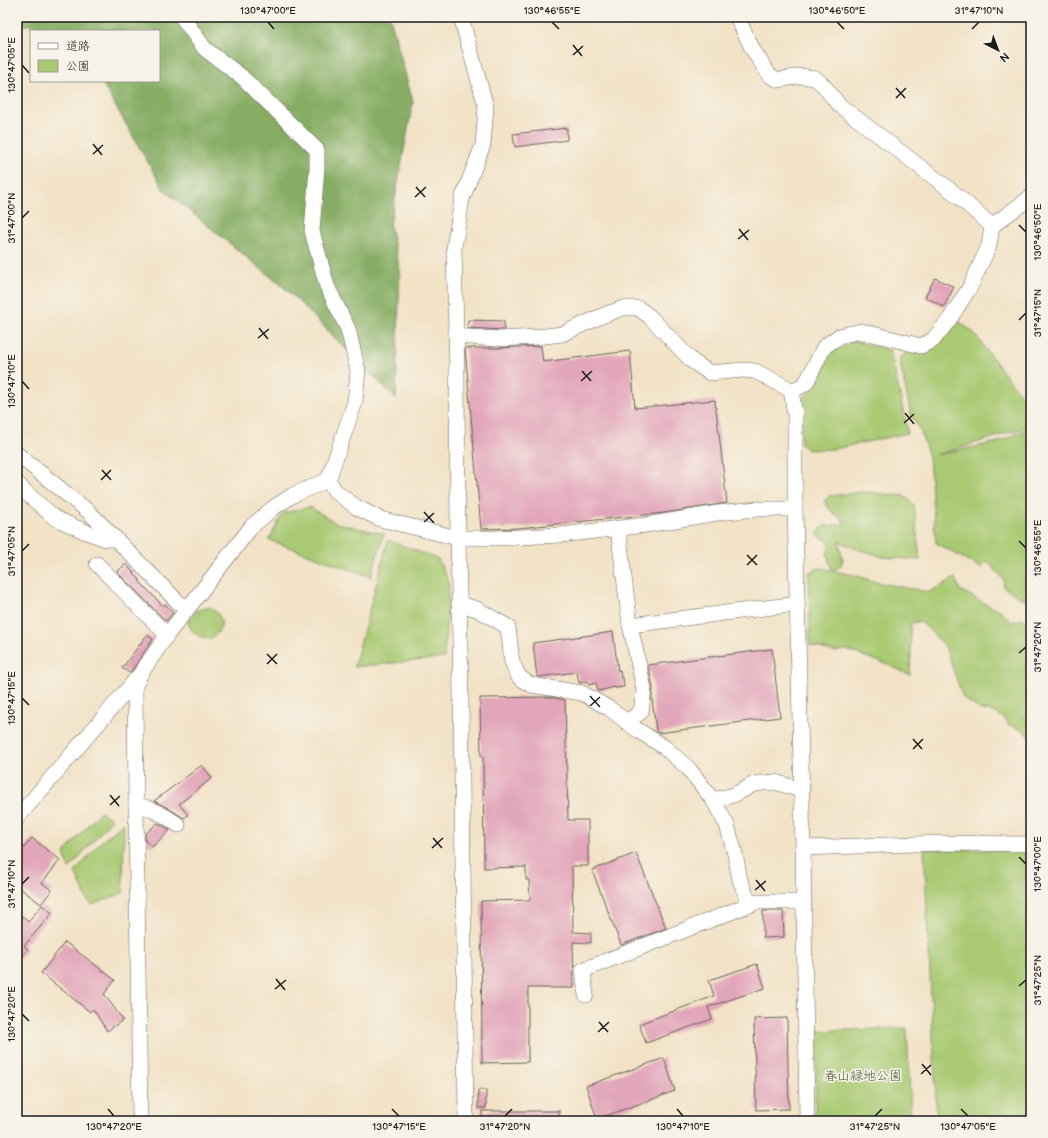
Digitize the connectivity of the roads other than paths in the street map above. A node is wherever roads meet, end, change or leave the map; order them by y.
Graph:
1 (182, 17) edge
2 (461, 17) edge
3 (737, 17) edge
4 (1031, 197) edge
5 (992, 226) junction
6 (456, 336) junction
7 (791, 390) junction
8 (17, 454) edge
9 (328, 480) junction
10 (17, 483) edge
11 (795, 509) junction
12 (618, 528) junction
13 (458, 538) junction
14 (116, 539) junction
15 (97, 564) dead end
16 (459, 604) junction
17 (797, 604) junction
18 (186, 610) junction
19 (630, 625) junction
20 (167, 635) junction
21 (139, 676) junction
22 (626, 722) junction
23 (801, 790) junction
24 (713, 800) junction
25 (136, 805) junction
26 (17, 818) edge
27 (178, 825) dead end
28 (1031, 844) edge
29 (803, 848) junction
30 (804, 902) junction
31 (750, 905) junction
32 (586, 995) dead end
33 (140, 1121) edge
34 (466, 1121) edge
35 (807, 1121) edge

1 - 9 street
2 - 6 street
3 - 5 street
4 - 5 street
5 - 7 street
6 - 7 street
6 - 13 street
7 - 11 street
8 - 14 street
9 - 13 street
9 - 18 street
10 - 14 street
11 - 12 street
11 - 17 street
12 - 13 street
12 - 19 street
13 - 16 street
14 - 18 street
15 - 20 street
16 - 22 street
16 - 34 street
17 - 19 street
17 - 23 street
18 - 20 street
19 - 22 street
20 - 21 street
21 - 25 street
21 - 26 street
22 - 24 street
23 - 24 street
23 - 29 street
24 - 31 street
25 - 27 street
25 - 33 street
28 - 29 street
29 - 30 street
30 - 31 street
30 - 35 street
31 - 32 street

